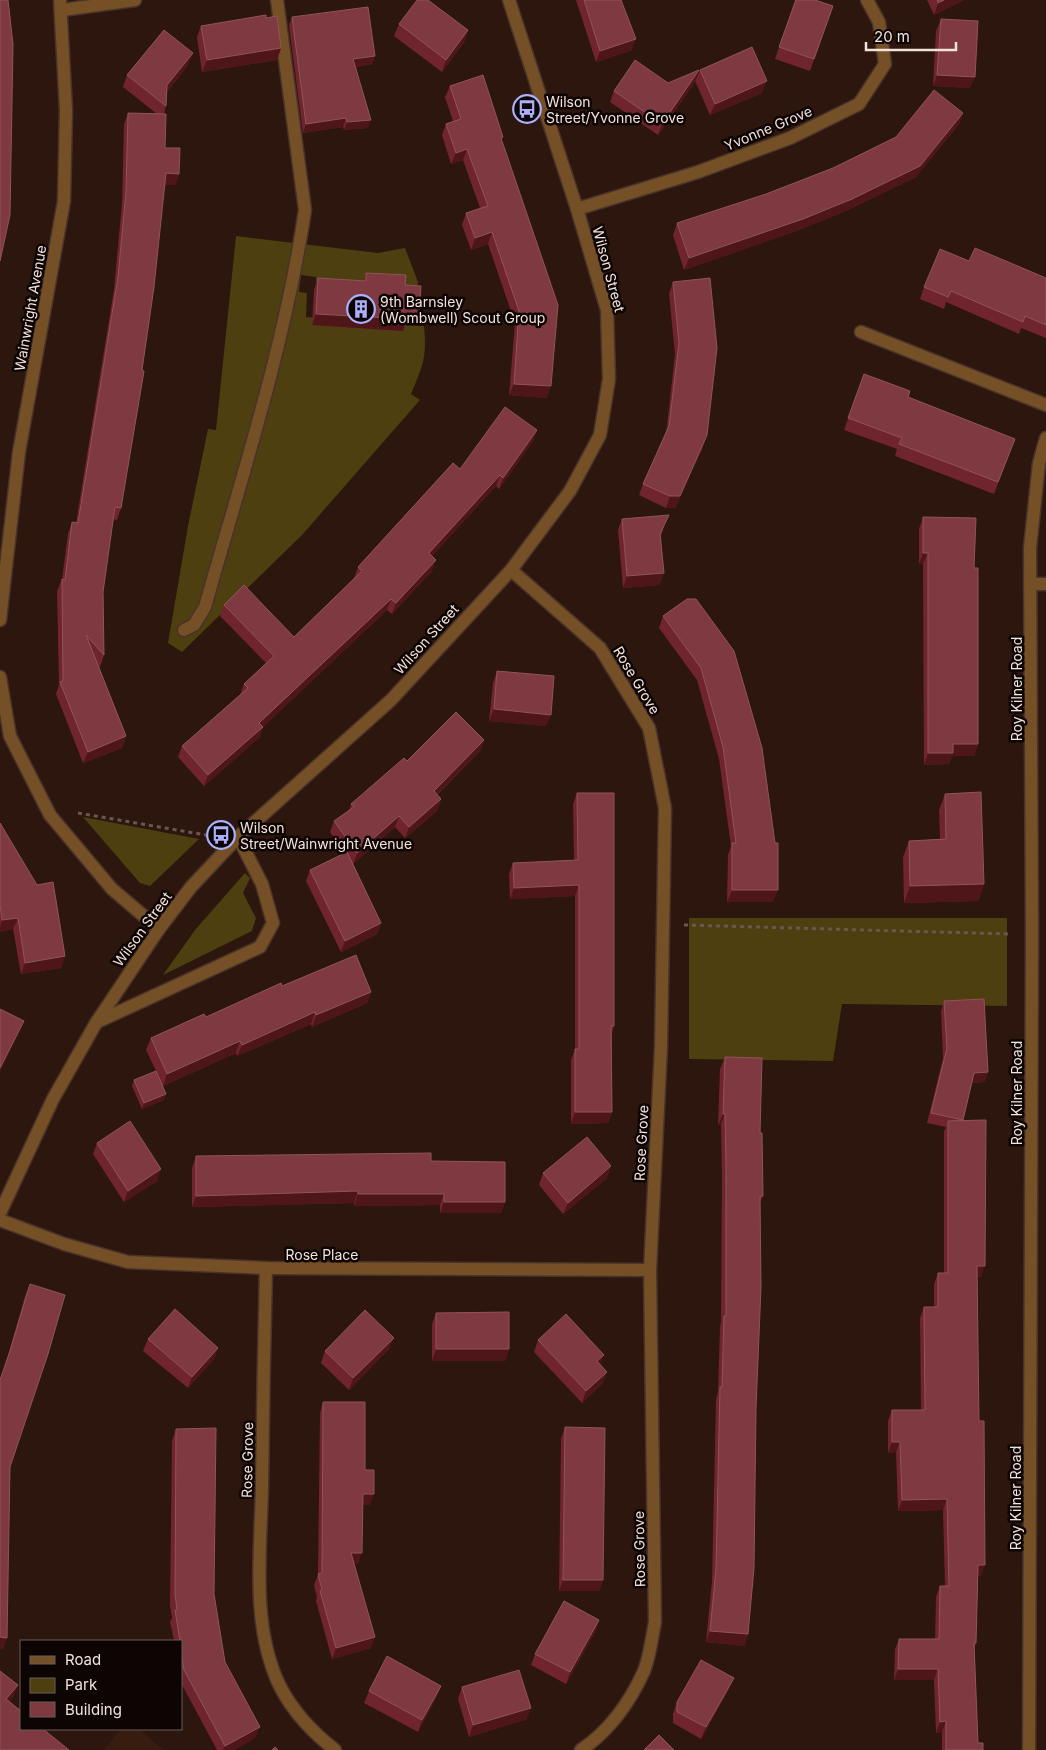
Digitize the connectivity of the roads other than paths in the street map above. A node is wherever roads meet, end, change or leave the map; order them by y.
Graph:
1 (135, 0) edge
2 (278, 0) edge
3 (509, 0) edge
4 (867, 0) edge
5 (61, 5) edge
6 (577, 209) junction
7 (861, 332) dead end
8 (1046, 405) edge
9 (1046, 438) edge
10 (510, 570) junction
11 (1030, 584) junction
12 (1046, 584) edge
13 (0, 620) edge
14 (184, 630) dead end
15 (0, 677) edge
16 (238, 837) junction
17 (159, 929) junction
18 (96, 1023) junction
19 (0, 1213) edge
20 (0, 1220) edge
21 (266, 1268) junction
22 (650, 1270) junction
23 (334, 1750) edge
24 (582, 1750) edge
25 (1029, 1750) edge

1 - 5 street
2 - 14 street
3 - 6 street, Wilson Street
4 - 6 street, Yvonne Grove
5 - 13 street, Wainwright Avenue
6 - 10 street, Wilson Street
7 - 8 street
9 - 11 street, Roy Kilner Road
10 - 16 street, Wilson Street
10 - 22 street, Rose Grove
11 - 12 street
11 - 25 street, Roy Kilner Road
15 - 17 street
16 - 17 street, Wilson Street
16 - 18 street
17 - 18 street, Wilson Street
18 - 19 street, Wilson Street
20 - 21 street, Rose Place
21 - 22 street, Rose Place
21 - 23 street, Rose Grove
22 - 24 street, Rose Grove

